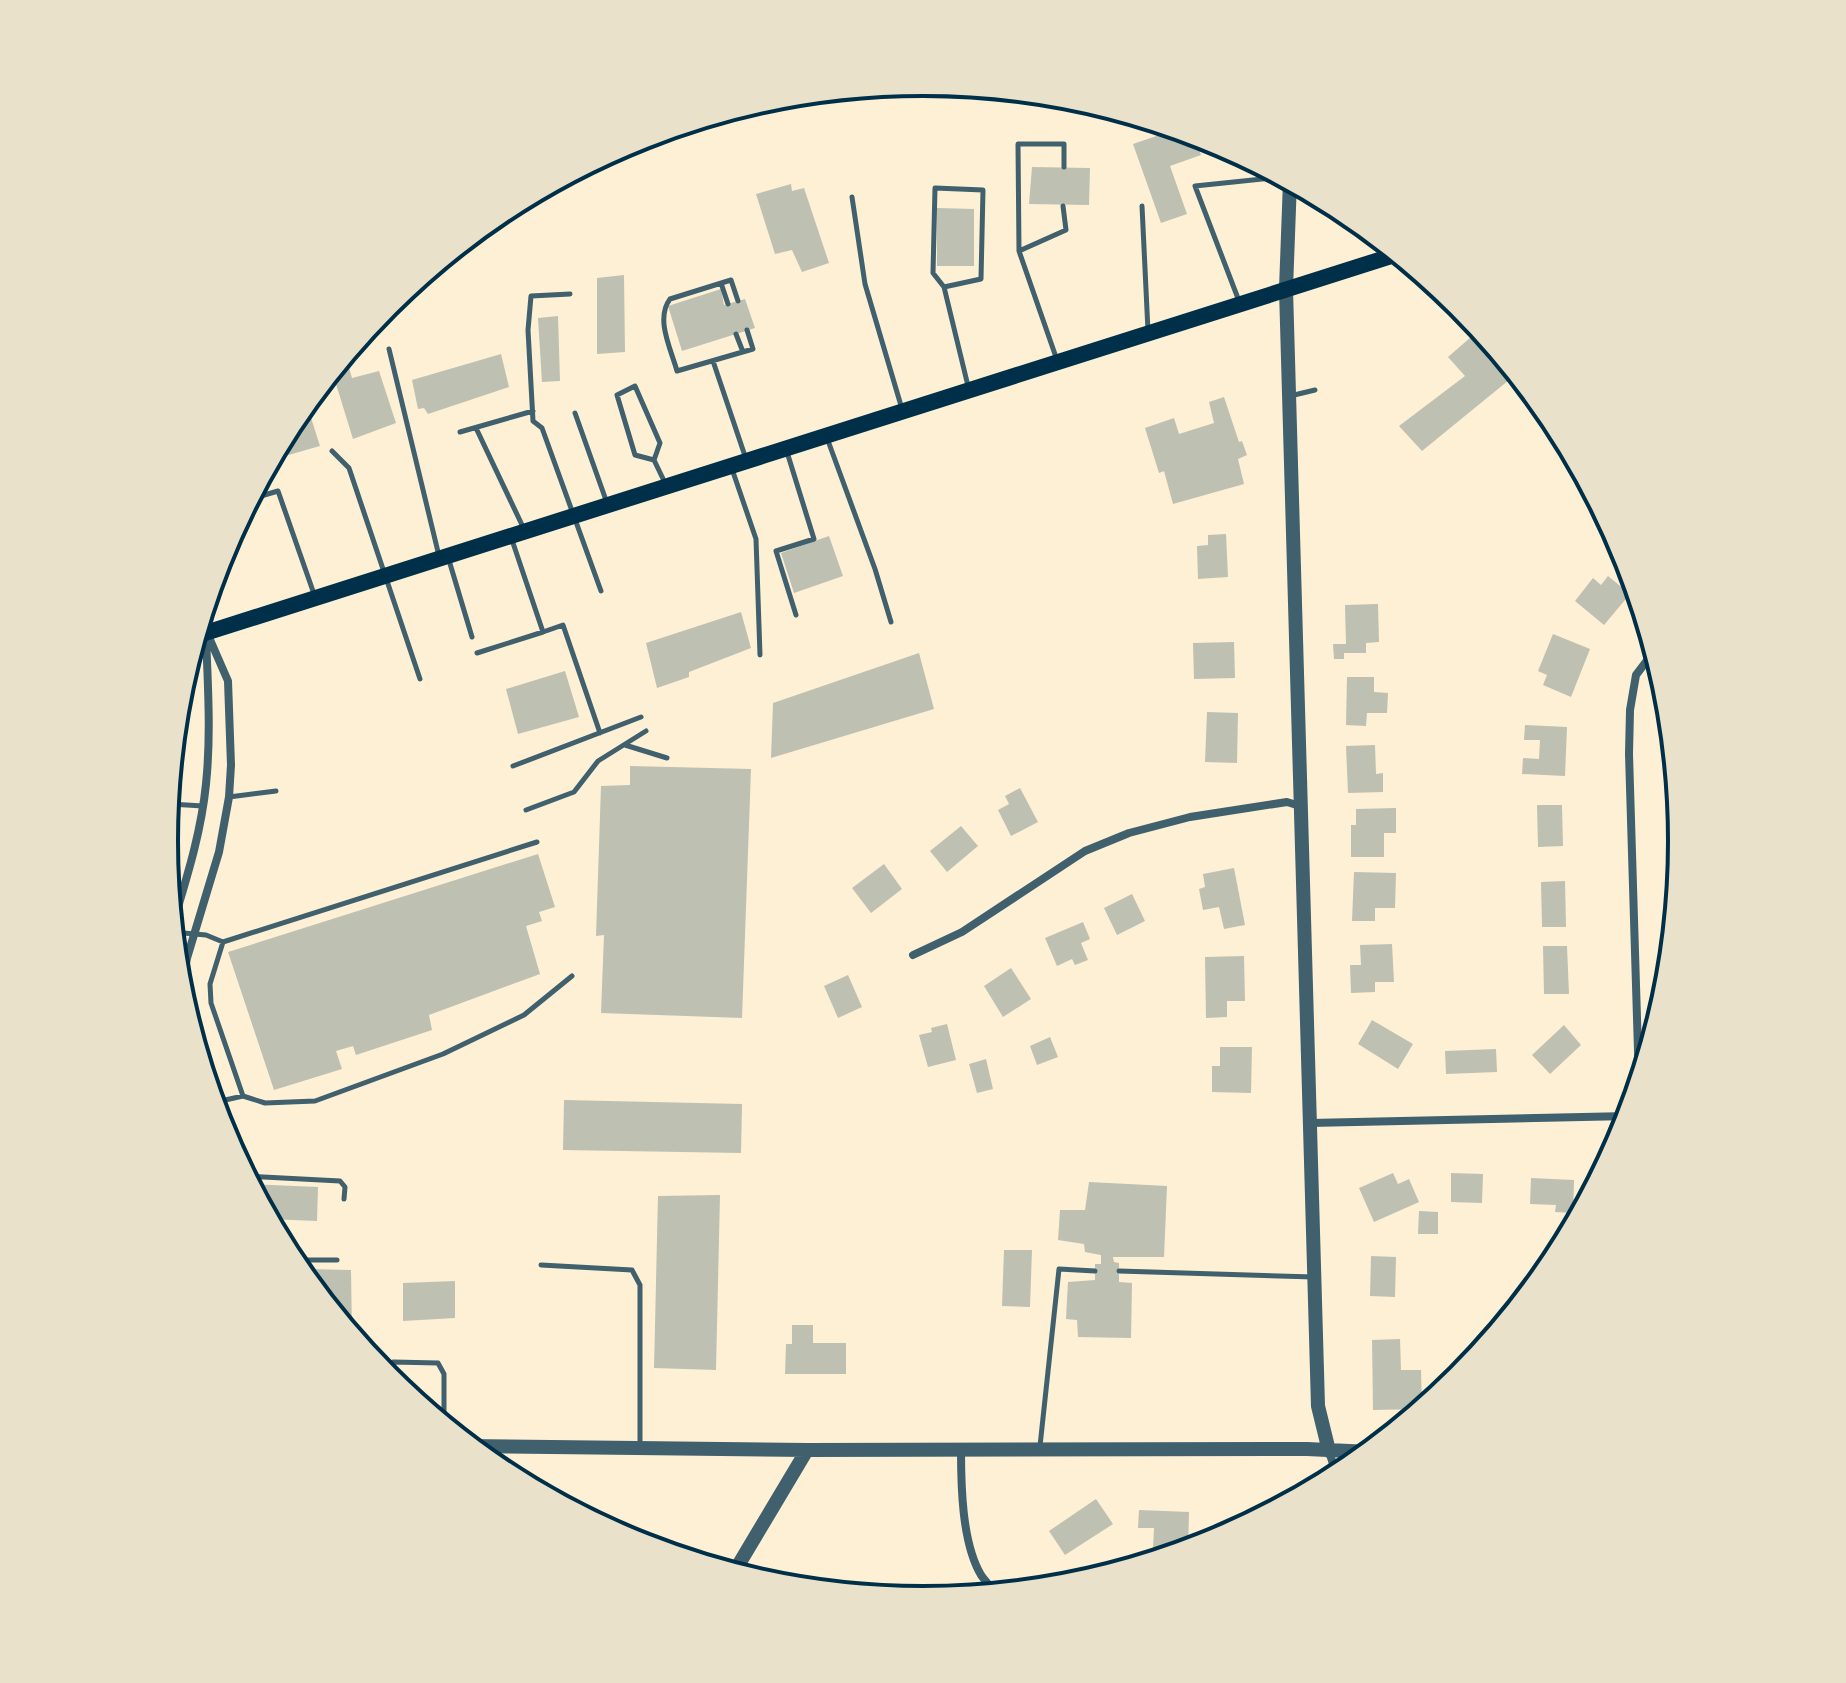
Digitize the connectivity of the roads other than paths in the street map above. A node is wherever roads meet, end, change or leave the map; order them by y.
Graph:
1 (1064, 167) dead end
2 (1264, 179) edge
3 (1290, 193) edge
4 (852, 197) dead end
5 (1063, 206) dead end
6 (1142, 206) dead end
7 (1019, 251) junction
8 (1386, 258) edge
9 (721, 283) junction
10 (944, 287) junction
11 (1286, 289) junction
12 (570, 294) dead end
13 (738, 301) dead end
14 (1240, 303) junction
15 (728, 304) dead end
16 (747, 330) dead end
17 (1148, 332) junction
18 (736, 334) dead end
19 (389, 349) dead end
20 (743, 352) junction
21 (713, 361) junction
22 (1058, 361) junction
23 (969, 389) junction
24 (1315, 390) dead end
25 (1289, 396) junction
26 (902, 410) junction
27 (533, 411) junction
28 (575, 413) dead end
29 (476, 428) junction
30 (460, 432) dead end
31 (826, 434) junction
32 (785, 447) junction
33 (332, 451) dead end
34 (654, 460) junction
35 (738, 462) junction
36 (666, 485) junction
37 (263, 495) edge
38 (607, 504) junction
39 (574, 514) junction
40 (517, 533) junction
41 (443, 556) junction
42 (385, 574) junction
43 (601, 591) dead end
44 (314, 596) junction
45 (796, 615) dead end
46 (891, 622) dead end
47 (210, 626) edge
48 (543, 632) junction
49 (472, 637) dead end
50 (206, 639) edge
51 (203, 650) edge
52 (477, 653) dead end
53 (760, 655) dead end
54 (1646, 662) edge
55 (420, 679) dead end
56 (641, 717) dead end
57 (646, 731) dead end
58 (600, 733) junction
59 (624, 745) junction
60 (667, 758) dead end
61 (513, 766) dead end
62 (276, 791) dead end
63 (229, 797) junction
64 (179, 805) edge
65 (203, 806) junction
66 (1300, 806) junction
67 (526, 810) dead end
68 (537, 842) dead end
69 (180, 901) edge
70 (183, 933) edge
71 (194, 935) junction
72 (223, 942) junction
73 (913, 955) dead end
74 (188, 962) edge
75 (572, 976) dead end
76 (1638, 1050) edge
77 (243, 1096) junction
78 (224, 1100) edge
79 (1616, 1116) edge
80 (1310, 1123) junction
81 (257, 1177) edge
82 (344, 1199) dead end
83 (306, 1260) edge
84 (337, 1260) dead end
85 (541, 1265) dead end
86 (1095, 1271) dead end
87 (1119, 1271) dead end
88 (1314, 1277) junction
89 (391, 1364) edge
90 (444, 1413) edge
91 (488, 1446) edge
92 (640, 1448) junction
93 (807, 1450) junction
94 (961, 1450) junction
95 (1040, 1450) junction
96 (1329, 1451) junction
97 (1351, 1452) edge
98 (1333, 1464) edge
99 (739, 1564) edge
100 (988, 1584) edge

1 - 7 lane
2 - 14 lane
3 - 11 street
4 - 26 lane
5 - 7 lane
6 - 17 lane
7 - 22 lane
8 - 11 main road
9 - 13 lane
9 - 15 lane
9 - 21 lane
10 - 10 lane
10 - 23 lane
11 - 14 main road
11 - 25 street
12 - 27 lane
14 - 17 main road
16 - 20 lane
17 - 22 main road
18 - 20 lane
19 - 41 lane
20 - 21 lane
21 - 35 lane
22 - 23 main road
23 - 26 main road
24 - 25 lane
25 - 66 street
26 - 31 main road
27 - 29 lane
27 - 39 lane
28 - 38 lane
29 - 30 lane
29 - 40 lane
31 - 32 main road
31 - 46 lane
32 - 35 main road
32 - 45 lane
33 - 42 lane
34 - 34 lane
34 - 36 lane
35 - 36 main road
35 - 53 lane
36 - 38 main road
37 - 44 lane
38 - 39 main road
39 - 40 main road
39 - 43 lane
40 - 41 main road
40 - 48 lane
41 - 42 main road
41 - 49 lane
42 - 44 main road
42 - 55 lane
44 - 47 main road
48 - 52 lane
48 - 58 lane
50 - 63 street
51 - 65 street
54 - 76 street
56 - 58 lane
57 - 59 lane
58 - 61 lane
59 - 60 lane
59 - 67 lane
62 - 63 lane
63 - 71 street
64 - 65 lane
65 - 69 street
66 - 73 street
66 - 80 street
68 - 72 lane
70 - 71 lane
71 - 72 lane
71 - 74 street
72 - 77 lane
75 - 77 lane
77 - 78 lane
79 - 80 street
80 - 88 street
81 - 82 lane
83 - 84 lane
85 - 92 lane
86 - 95 lane
87 - 88 lane
88 - 96 street
89 - 90 lane
91 - 92 street
92 - 93 street
93 - 94 street
93 - 99 street
94 - 95 street
94 - 100 street
95 - 96 street
96 - 97 street
96 - 98 street

